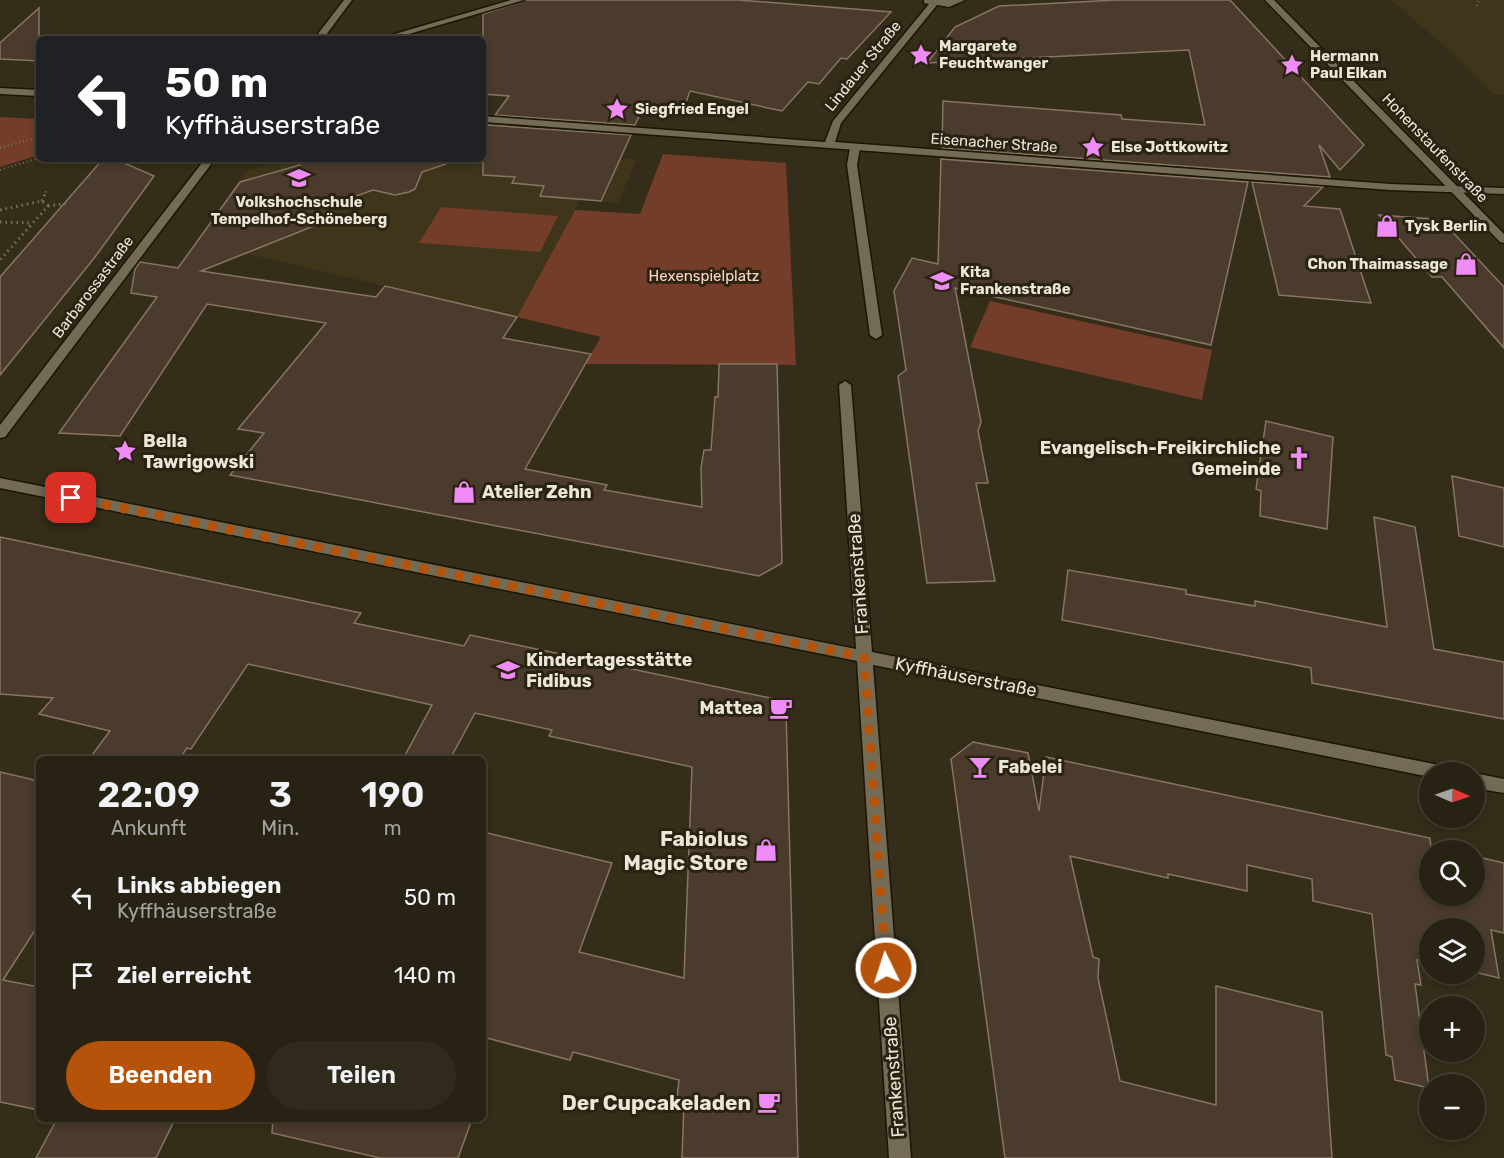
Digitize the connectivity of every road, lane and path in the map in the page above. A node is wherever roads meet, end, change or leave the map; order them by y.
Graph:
1 (348, 0) edge
2 (520, 0) edge
3 (924, 0) edge
4 (961, 0) edge
5 (1269, 0) edge
6 (1479, 0) edge
7 (934, 3) junction
8 (1477, 6) dead end
9 (320, 36) edge
10 (393, 36) edge
11 (0, 91) edge
12 (36, 93) edge
13 (486, 119) edge
14 (36, 138) edge
15 (829, 146) junction
16 (0, 148) edge
17 (855, 148) junction
18 (36, 159) edge
19 (208, 162) edge
20 (0, 170) edge
21 (1455, 190) junction
22 (46, 191) dead end
23 (1504, 191) edge
24 (42, 201) junction
25 (69, 203) dead end
26 (48, 206) junction
27 (0, 210) edge
28 (0, 222) edge
29 (32, 223) junction
30 (1504, 240) edge
31 (0, 260) edge
32 (876, 335) dead end
33 (845, 385) dead end
34 (0, 434) edge
35 (0, 483) edge
36 (864, 657) junction
37 (1419, 768) edge
38 (1485, 782) edge
39 (1504, 786) edge
40 (900, 1158) edge

1 - 9 street
2 - 10 street
3 - 7 street
4 - 7 street
5 - 21 street, Hohenstaufenstraße
6 - 8 path
7 - 15 street, Lindauer Straße
11 - 12 street
13 - 15 street, Eisenacher Straße
14 - 16 path
15 - 17 street, Eisenacher Straße
17 - 21 street, Eisenacher Straße
17 - 32 street
18 - 20 path
19 - 34 street, Barbarossastraße
21 - 23 street, Eisenacher Straße
21 - 30 street, Hohenstaufenstraße
22 - 24 path
24 - 26 path
24 - 27 path
25 - 26 path
26 - 29 path
28 - 29 path
29 - 31 path
33 - 36 street, Frankenstraße
35 - 36 street, Kyffhäuserstraße
36 - 37 street, Kyffhäuserstraße
36 - 40 street, Frankenstraße
38 - 39 street

